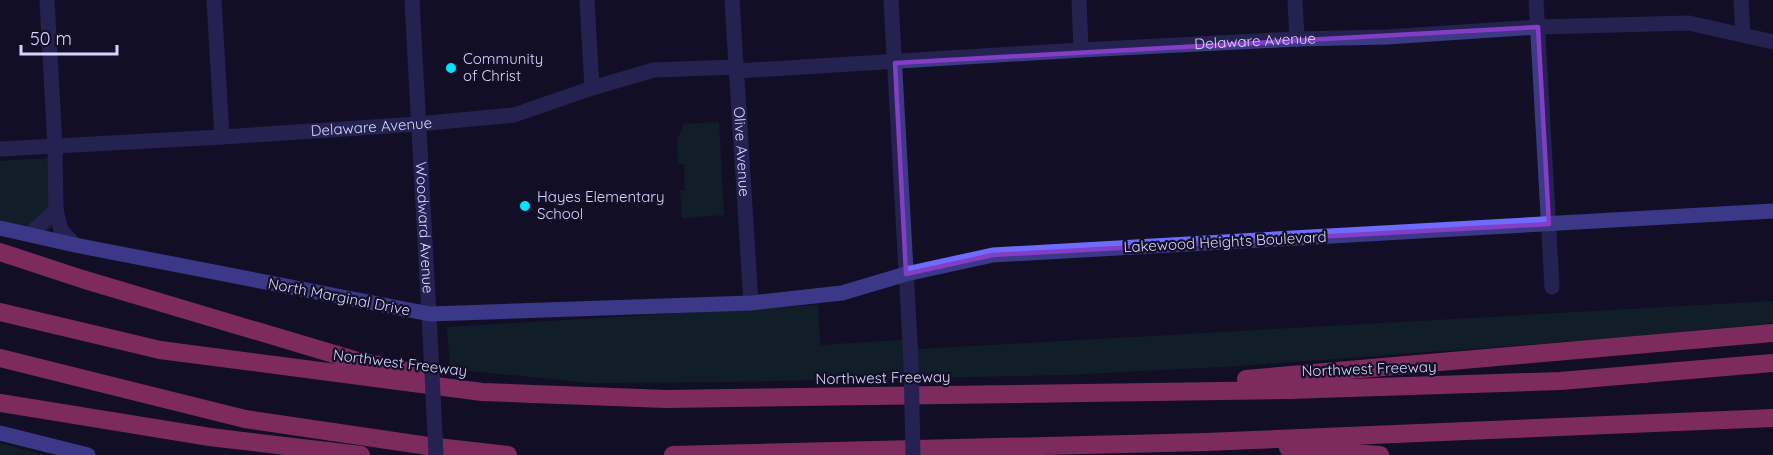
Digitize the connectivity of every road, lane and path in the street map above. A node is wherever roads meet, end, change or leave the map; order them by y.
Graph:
1 (47, 0) edge
2 (214, 0) edge
3 (412, 0) edge
4 (587, 0) edge
5 (732, 0) edge
6 (891, 0) edge
7 (1079, 0) edge
8 (1295, 0) edge
9 (1536, 0) edge
10 (1741, 0) edge
11 (1538, 27) junction
12 (1743, 34) junction
13 (1297, 39) junction
14 (1773, 42) edge
15 (1081, 50) junction
16 (895, 63) junction
17 (736, 69) junction
18 (592, 88) junction
19 (418, 124) junction
20 (222, 137) junction
21 (55, 146) junction
22 (0, 149) edge
23 (56, 210) junction
24 (1773, 211) edge
25 (1549, 224) junction
26 (0, 228) edge
27 (30, 234) junction
28 (75, 245) junction
29 (0, 252) edge
30 (906, 274) junction
31 (1552, 287) dead end
32 (751, 303) junction
33 (682, 306) joint
34 (0, 312) edge
35 (430, 314) junction
36 (1773, 333) edge
37 (0, 358) edge
38 (1773, 363) edge
39 (1094, 392) junction
40 (666, 399) junction
41 (0, 403) edge
42 (1773, 418) edge
43 (0, 434) edge
44 (1206, 442) junction
45 (69, 453) edge
46 (88, 455) edge
47 (361, 455) edge
48 (436, 455) edge
49 (508, 455) edge
50 (673, 455) edge
51 (913, 455) edge
52 (1380, 455) edge

1 - 21 street
2 - 20 street
3 - 19 street, Woodward Avenue
4 - 18 street
5 - 17 street, Olive Avenue
6 - 16 street
7 - 15 street
8 - 13 street
9 - 11 street
10 - 12 street
11 - 12 street, Delaware Avenue
11 - 13 street, Delaware Avenue
11 - 25 street
12 - 14 street, Delaware Avenue
13 - 15 street, Delaware Avenue
15 - 16 street, Delaware Avenue
16 - 17 street, Delaware Avenue
16 - 30 street
17 - 18 street, Delaware Avenue
17 - 32 street, Olive Avenue
18 - 19 street, Delaware Avenue
19 - 20 street, Delaware Avenue
19 - 35 street, Woodward Avenue
20 - 21 street, Delaware Avenue
21 - 22 street, Delaware Avenue
21 - 23 street
23 - 27 street
23 - 28 street
24 - 25 main road, Lakewood Heights Boulevard
25 - 30 main road, Lakewood Heights Boulevard
25 - 31 street
26 - 27 main road, North Marginal Drive
27 - 28 main road, North Marginal Drive
28 - 35 main road, North Marginal Drive
29 - 40 highway
30 - 32 main road, Lakewood Heights Boulevard
30 - 51 street, bridge
32 - 33 main road, Lakewood Heights Boulevard
33 - 35 main road, North Marginal Drive
34 - 40 highway, Northwest Freeway
35 - 48 street, Woodward Avenue, bridge
36 - 39 highway
37 - 49 highway
38 - 39 highway, Northwest Freeway
39 - 40 highway, Northwest Freeway
41 - 47 highway
42 - 44 highway
43 - 45 main road
44 - 50 highway
44 - 52 highway
45 - 46 main road

